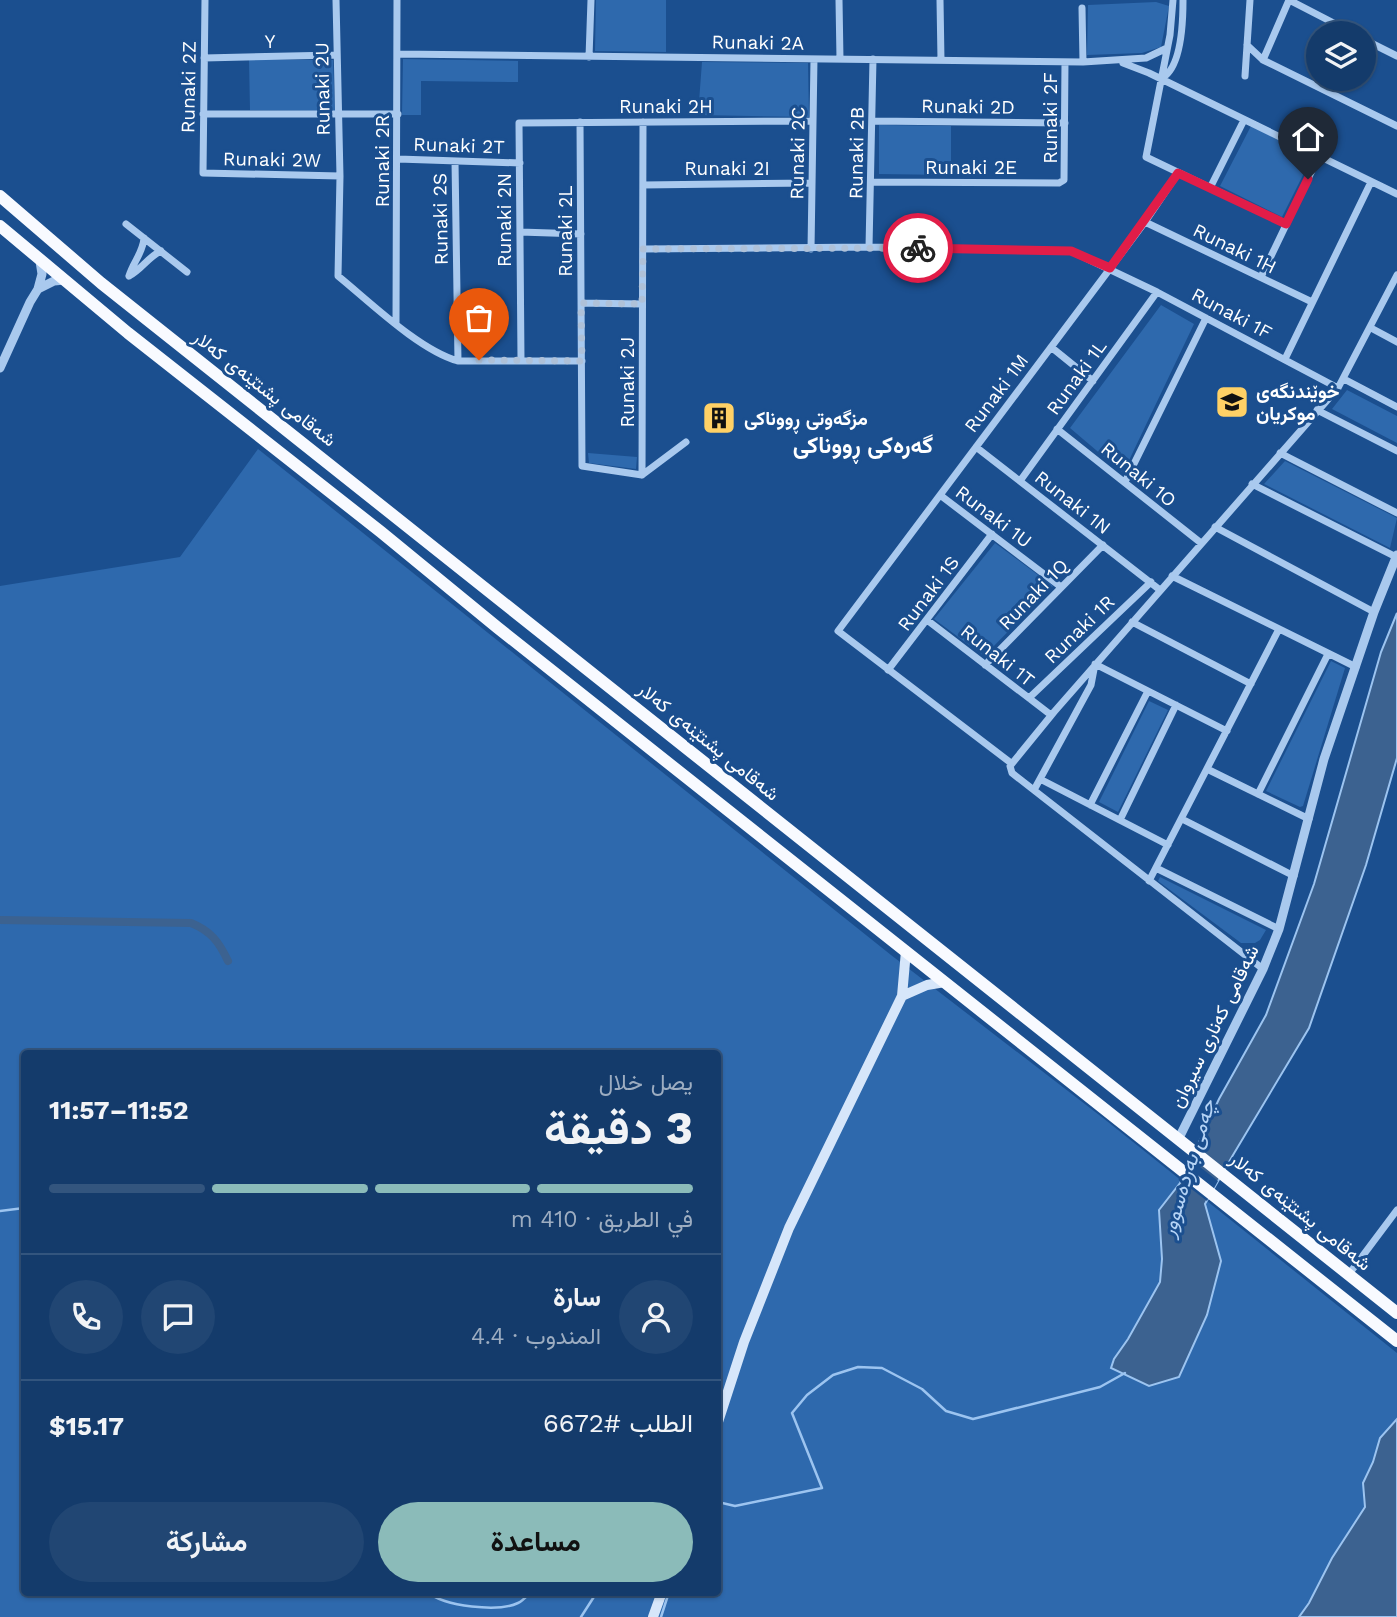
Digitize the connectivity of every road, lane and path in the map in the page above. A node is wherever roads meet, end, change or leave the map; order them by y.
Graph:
1 (205, 0) edge
2 (336, 0) edge
3 (397, 0) edge
4 (591, 0) edge
5 (839, 0) edge
6 (940, 0) edge
7 (1173, 0) edge
8 (1183, 0) edge
9 (1250, 0) edge
10 (1289, 0) edge
11 (1082, 8) dead end
12 (1330, 21) edge
13 (1247, 45) junction
14 (1376, 45) edge
15 (1167, 48) junction
16 (397, 54) junction
17 (337, 55) junction
18 (1397, 56) edge
19 (589, 57) junction
20 (204, 58) junction
21 (814, 59) junction
22 (840, 59) junction
23 (873, 59) junction
24 (941, 60) junction
25 (1263, 60) junction
26 (1118, 61) junction
27 (1065, 62) junction
28 (1083, 62) junction
29 (1245, 76) dead end
30 (1160, 79) junction
31 (203, 114) junction
32 (339, 114) junction
33 (397, 114) junction
34 (1244, 120) junction
35 (813, 121) junction
36 (872, 121) junction
37 (580, 122) junction
38 (643, 122) junction
39 (519, 123) joint
40 (1065, 123) junction
41 (1397, 126) edge
42 (1319, 156) junction
43 (398, 159) junction
44 (455, 161) junction
45 (520, 163) junction
46 (202, 173) joint
47 (1178, 173) junction
48 (1065, 175) joint
49 (340, 176) junction
50 (871, 182) junction
51 (1371, 182) junction
52 (812, 183) junction
53 (643, 185) junction
54 (1210, 188) junction
55 (1397, 194) edge
56 (0, 196) edge
57 (21, 216) junction
58 (1145, 222) junction
59 (125, 224) dead end
60 (1286, 224) junction
61 (2, 228) edge
62 (520, 232) junction
63 (581, 234) junction
64 (144, 238) junction
65 (869, 247) junction
66 (811, 248) junction
67 (643, 249) junction
68 (160, 251) junction
69 (40, 261) junction
70 (1110, 268) junction
71 (187, 272) dead end
72 (1397, 275) edge
73 (1261, 277) junction
74 (65, 280) junction
75 (38, 289) junction
76 (1157, 292) junction
77 (1312, 302) junction
78 (581, 303) junction
79 (642, 304) junction
80 (1206, 318) junction
81 (396, 323) junction
82 (1371, 328) junction
83 (1397, 342) edge
84 (1051, 346) junction
85 (521, 359) junction
86 (1285, 359) junction
87 (458, 360) junction
88 (582, 361) junction
89 (0, 368) edge
90 (1344, 379) junction
91 (1093, 381) junction
92 (1338, 388) junction
93 (1397, 407) edge
94 (1317, 410) junction
95 (1057, 429) junction
96 (686, 442) dead end
97 (976, 447) junction
98 (1397, 451) edge
99 (1280, 453) junction
100 (642, 475) junction
101 (1020, 481) junction
102 (1125, 482) junction
103 (1252, 484) junction
104 (940, 495) junction
105 (1397, 513) edge
106 (1215, 527) junction
107 (992, 534) junction
108 (1200, 543) junction
109 (1103, 545) junction
110 (1396, 556) edge
111 (1172, 576) junction
112 (1151, 582) junction
113 (1061, 587) junction
114 (1160, 590) junction
115 (1374, 612) junction
116 (927, 620) junction
117 (1132, 622) junction
118 (1279, 629) junction
119 (1328, 654) junction
120 (1096, 664) junction
121 (985, 665) junction
122 (1356, 667) junction
123 (888, 670) junction
124 (603, 681) junction
125 (1251, 684) junction
126 (1148, 691) junction
127 (1029, 698) junction
128 (589, 699) junction
129 (1176, 705) junction
130 (1051, 715) junction
131 (1227, 731) junction
132 (1011, 763) junction
133 (1208, 769) junction
134 (1040, 779) junction
135 (1034, 790) junction
136 (1258, 793) junction
137 (1090, 805) junction
138 (1182, 819) junction
139 (1309, 819) junction
140 (1120, 820) junction
141 (1168, 845) junction
142 (1156, 868) junction
143 (1294, 876) junction
144 (1149, 881) junction
145 (1279, 929) junction
146 (906, 951) junction
147 (1263, 969) junction
148 (944, 982) junction
149 (902, 996) junction
150 (1184, 1142) junction
151 (1397, 1210) edge
152 (1349, 1274) junction
153 (1397, 1313) edge
154 (1397, 1340) edge
155 (721, 1413) edge
156 (661, 1596) edge
157 (653, 1617) edge

1 - 20 street, Runaki 2Z
2 - 17 street, Runaki 2U
3 - 16 street, Runaki 2R
4 - 19 street
5 - 22 street
6 - 24 street
7 - 15 street
8 - 30 street
9 - 13 street
10 - 12 street
10 - 25 street
11 - 28 street
13 - 25 street
13 - 29 street
14 - 18 street
15 - 26 street, Runaki 2A
15 - 30 street
16 - 19 street, Runaki 2A
16 - 33 street, Runaki 2R
17 - 20 street, Y
17 - 32 street, Runaki 2U
19 - 21 street, Runaki 2A
20 - 31 street, Runaki 2Z
21 - 22 street, Runaki 2A
21 - 35 street, Runaki 2C
22 - 23 street, Runaki 2A
23 - 24 street, Runaki 2A
23 - 36 street, Runaki 2B
24 - 27 street, Runaki 2A
25 - 41 street
26 - 28 street, Runaki 2A
26 - 30 street
27 - 28 street, Runaki 2A
27 - 40 street, Runaki 2F
30 - 34 street
30 - 47 street
31 - 32 street
31 - 46 street, Runaki 2Z
32 - 33 street
32 - 49 street, Runaki 2U
33 - 43 street, Runaki 2R
34 - 42 street
34 - 54 street
35 - 38 street, Runaki 2H
35 - 52 street, Runaki 2C
36 - 40 street, Runaki 2D
36 - 50 street, Runaki 2B
37 - 38 street, Runaki 2H
37 - 39 street, Runaki 2H
37 - 63 street, Runaki 2L
38 - 53 street, Runaki 2J
39 - 45 street, Runaki 2N
40 - 48 street, Runaki 2F
42 - 51 street
42 - 60 street
43 - 44 street, Runaki 2T
43 - 81 street, Runaki 2R
44 - 45 street, Runaki 2T
44 - 87 street, Runaki 2S
45 - 62 street, Runaki 2N
46 - 49 street, Runaki 2W
47 - 54 street
47 - 58 street, Runaki 1M
48 - 50 street, Runaki 2E
49 - 81 street, Runaki 2U
50 - 65 street, Runaki 2B
51 - 55 street
51 - 77 street
52 - 53 street, Runaki 2I
52 - 66 street, Runaki 2C
53 - 67 street, Runaki 2J
54 - 60 street
56 - 57 highway, شەقامی پشتێنەی کەلار
57 - 61 highway
57 - 124 highway, شەقامی پشتێنەی کەلار
58 - 70 street, Runaki 1M
58 - 73 street, Runaki 1H
59 - 64 street
60 - 73 street
61 - 69 highway, شەقامی پشتێنەی کەلار
62 - 63 street
62 - 85 street, Runaki 2N
63 - 78 street, Runaki 2L
64 - 68 street
64 - 68 street
65 - 66 street, Runaki 1F
65 - 70 street, Runaki 1F
66 - 67 street, Runaki 1F
67 - 79 street, Runaki 2J
68 - 71 street
69 - 74 highway, شەقامی پشتێنەی کەلار
69 - 75 street
70 - 76 street, Runaki 1F
70 - 84 street, Runaki 1M
72 - 82 street
73 - 77 street, Runaki 1H
74 - 75 street
74 - 128 highway, شەقامی پشتێنەی کەلار
75 - 89 street
76 - 80 street, Runaki 1F
76 - 91 street, Runaki 1L
77 - 86 street
78 - 79 street
78 - 88 street, Runaki 2L
79 - 100 street, Runaki 2J
80 - 86 street, Runaki 1F
80 - 102 street
81 - 87 street
82 - 83 street
82 - 90 street
84 - 91 street
84 - 97 street, Runaki 1M
85 - 87 street
85 - 88 street
86 - 92 street, Runaki 1F
88 - 100 street, Runaki 2L
90 - 92 street
90 - 93 street
91 - 95 street, Runaki 1L
92 - 94 street
94 - 98 street
94 - 99 street
95 - 101 street, Runaki 1L
95 - 102 street, Runaki 1O
96 - 100 street
97 - 101 street, Runaki 1N
97 - 104 street, Runaki 1M
99 - 103 street
99 - 105 street
101 - 109 street, Runaki 1N
102 - 108 street, Runaki 1O
103 - 106 street
103 - 110 street
104 - 107 street, Runaki 1U
104 - 123 street, Runaki 1M
106 - 108 street
106 - 115 street
107 - 113 street, Runaki 1U
107 - 116 street, Runaki 1S
108 - 111 street
109 - 112 street, Runaki 1N
109 - 113 street, Runaki 1Q
110 - 115 street, شەقامی کەناری سیروان
111 - 114 street
111 - 118 street
112 - 114 street, Runaki 1N
112 - 127 street, Runaki 1R
113 - 121 street, Runaki 1Q
114 - 117 street
115 - 122 street, شەقامی کەناری سیروان
116 - 121 street, Runaki 1T
116 - 123 street, Runaki 1S
117 - 120 street
117 - 125 street
118 - 119 street
118 - 125 street
119 - 122 street
119 - 136 street
120 - 126 street
120 - 130 street
120 - 134 street
121 - 127 street, Runaki 1T
122 - 139 street, شەقامی کەناری سیروان
123 - 132 street
124 - 128 highway
124 - 150 highway, شەقامی پشتێنەی کەلار
125 - 131 street
126 - 129 street
126 - 137 street
127 - 130 street, Runaki 1T
128 - 146 highway, شەقامی پشتێنەی کەلار
129 - 131 street
129 - 140 street
130 - 132 street
131 - 133 street
132 - 135 street
133 - 136 street
133 - 138 street
134 - 135 street
134 - 137 street
135 - 144 street
136 - 139 street
137 - 140 street
138 - 141 street
138 - 143 street
139 - 143 street, شەقامی کەناری سیروان
140 - 141 street
141 - 142 street
142 - 144 street
142 - 145 street
143 - 145 street, شەقامی کەناری سیروان
144 - 147 street
145 - 147 street, شەقامی کەناری سیروان
146 - 148 highway, شەقامی پشتێنەی کەلار
146 - 149 main road
147 - 150 street, شەقامی کەناری سیروان
148 - 149 main road
148 - 154 highway, شەقامی پشتێنەی کەلار
149 - 155 main road
150 - 152 highway, شەقامی پشتێنەی کەلار
151 - 152 street
152 - 153 highway, شەقامی پشتێنەی کەلار
156 - 157 main road

